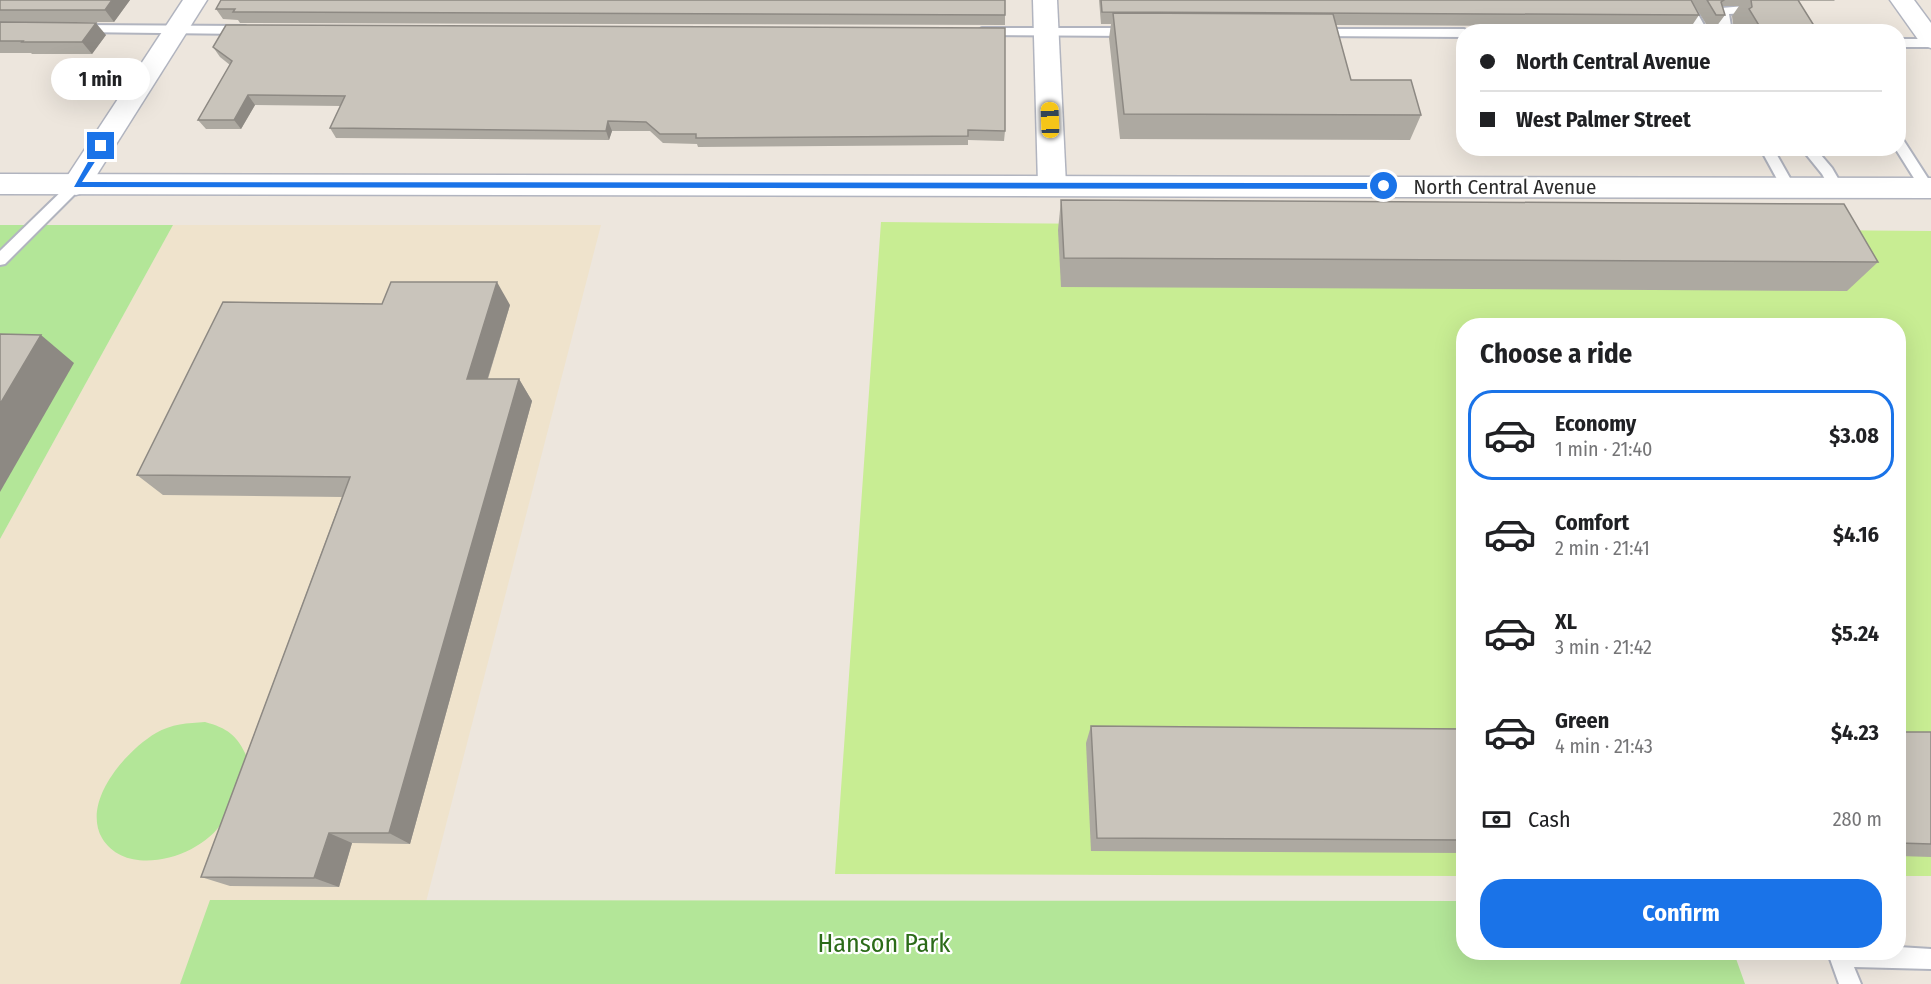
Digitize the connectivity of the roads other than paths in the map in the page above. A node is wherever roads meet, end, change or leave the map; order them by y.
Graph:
1 (195, 0) edge
2 (1045, 0) edge
3 (1684, 0) edge
4 (1902, 0) edge
5 (1772, 10) edge
6 (1698, 24) edge
7 (1724, 24) edge
8 (70, 28) edge
9 (176, 29) junction
10 (259, 30) edge
11 (975, 32) edge
12 (1046, 32) junction
13 (1142, 32) edge
14 (1309, 33) edge
15 (1456, 33) edge
16 (1931, 42) edge
17 (1906, 43) edge
18 (1906, 154) edge
19 (1771, 156) edge
20 (1814, 156) edge
21 (0, 184) edge
22 (76, 184) junction
23 (1052, 185) junction
24 (1788, 187) junction
25 (1836, 187) junction
26 (1929, 188) edge
27 (0, 260) edge
28 (1906, 957) edge
29 (1931, 958) edge
30 (1841, 960) edge
31 (1850, 984) edge

1 - 9 street
2 - 12 street
3 - 6 lane
4 - 16 street
5 - 7 lane
8 - 9 lane
9 - 10 lane
9 - 22 street
11 - 12 lane
12 - 13 lane
12 - 23 street
14 - 15 lane
16 - 17 lane
18 - 26 lane
19 - 24 lane
20 - 25 lane
21 - 22 street, North Central Avenue
22 - 23 street, North Central Avenue
22 - 27 lane
23 - 24 street, North Central Avenue
24 - 25 street, North Central Avenue
25 - 26 street, North Central Avenue
28 - 29 lane
30 - 31 lane

